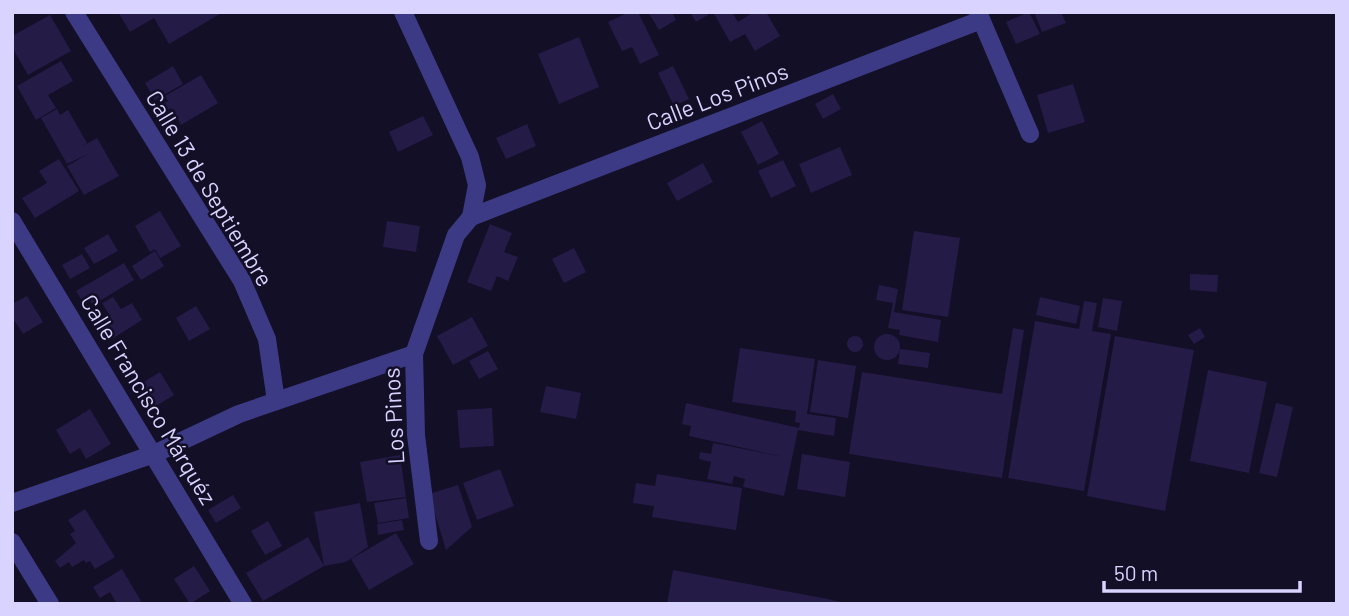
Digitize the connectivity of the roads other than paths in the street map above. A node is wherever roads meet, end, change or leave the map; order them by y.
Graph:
1 (74, 12) edge
2 (404, 12) edge
3 (980, 16) edge
4 (1030, 134) dead end
5 (471, 217) junction
6 (12, 220) edge
7 (414, 354) junction
8 (276, 401) junction
9 (154, 454) junction
10 (12, 503) edge
11 (429, 541) dead end
12 (12, 542) edge
13 (50, 604) edge
14 (243, 604) edge

1 - 8 street, Calle 13 de Septiembre
2 - 5 street
3 - 4 street
3 - 5 street, Calle Los Pinos
5 - 7 street, Los Pinos
6 - 9 street, Calle Francisco Márquéz
7 - 8 street
7 - 11 street, Los Pinos
8 - 9 street
9 - 10 street
9 - 14 street, Calle Francisco Márquéz
12 - 13 street

